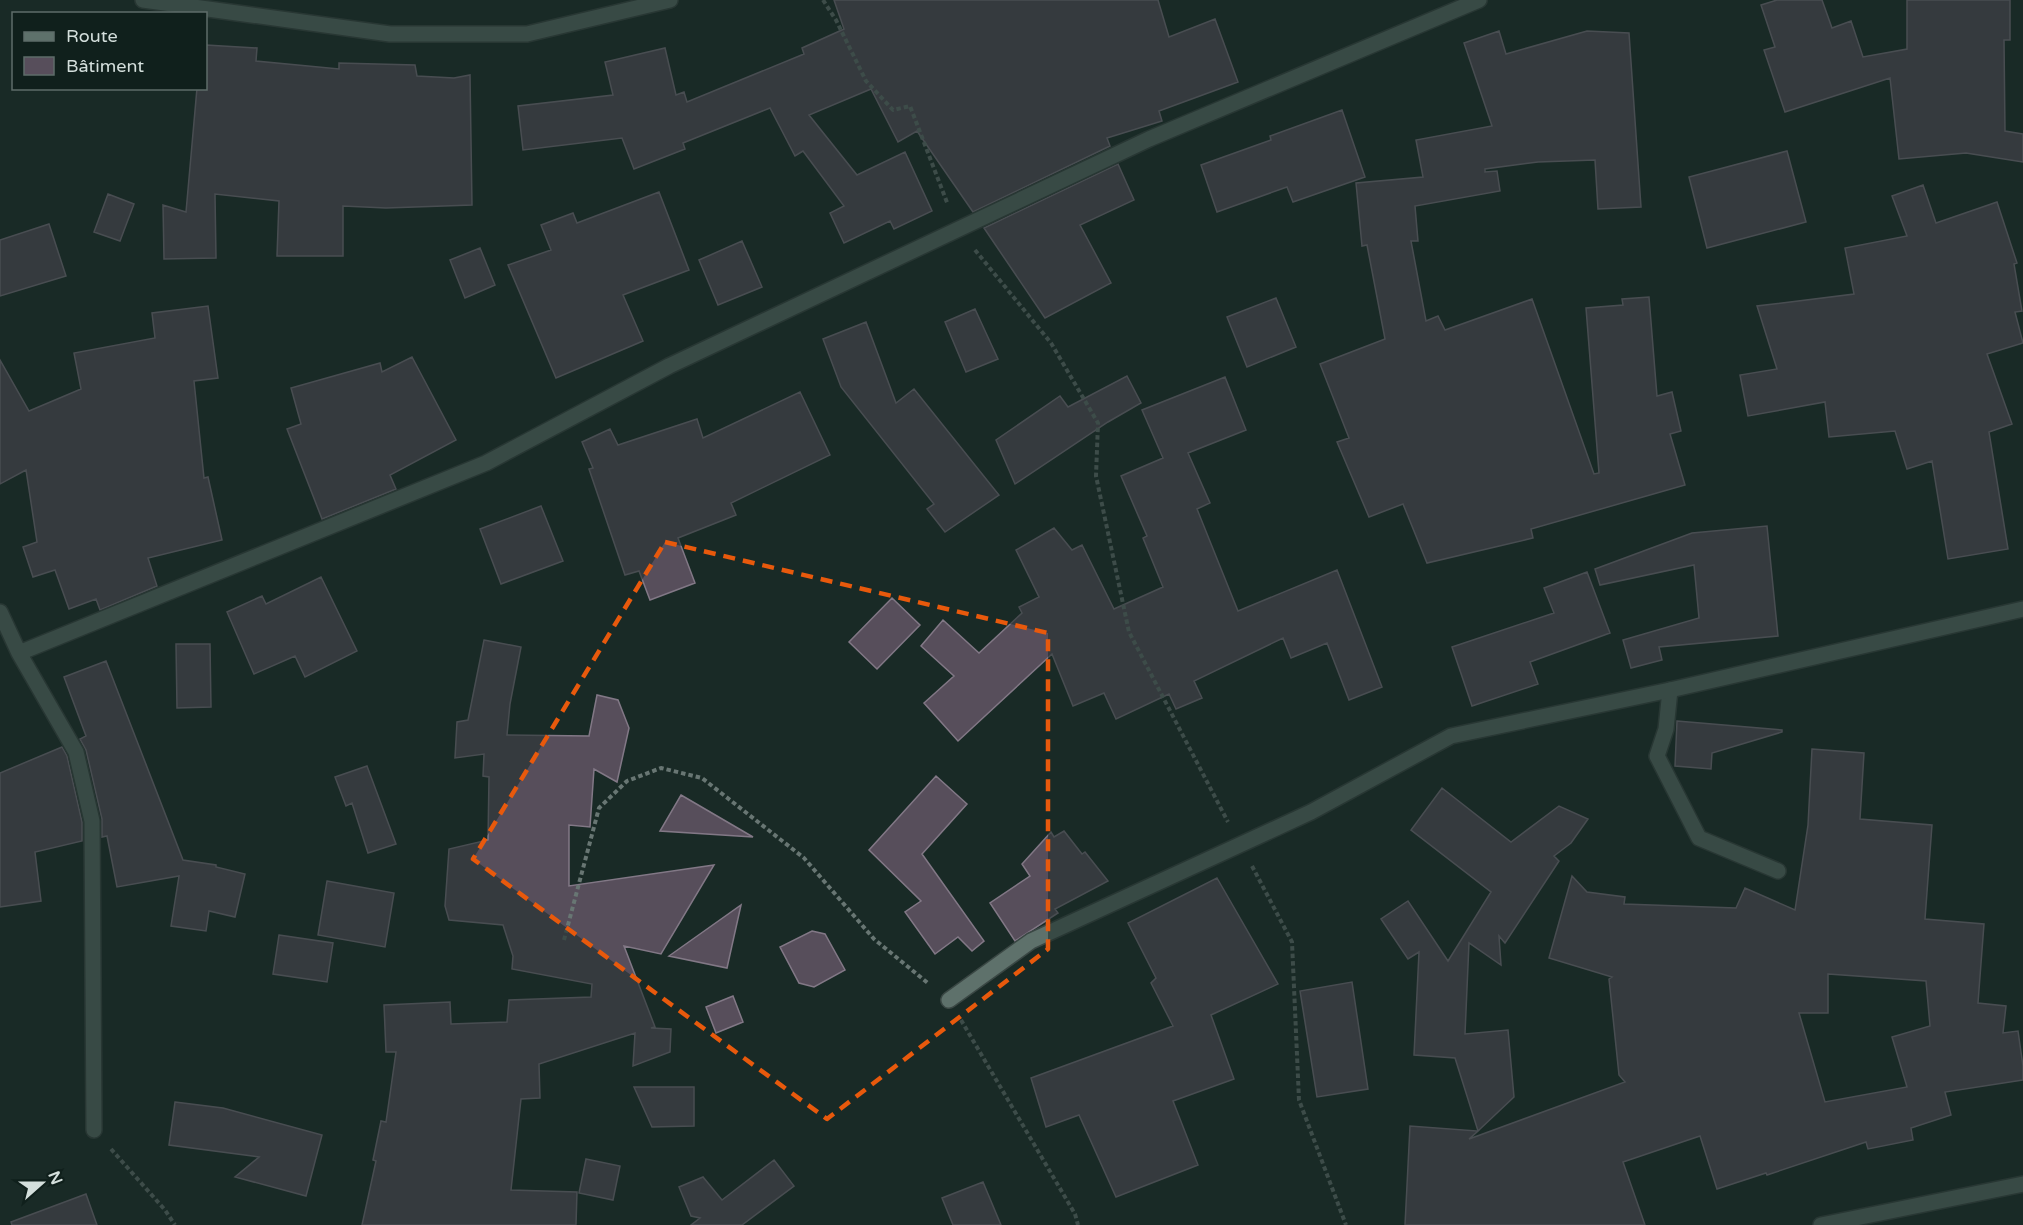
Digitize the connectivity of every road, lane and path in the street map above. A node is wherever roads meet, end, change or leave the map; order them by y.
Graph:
1 (143, 0) edge
2 (670, 0) edge
3 (823, 0) edge
4 (1479, 0) edge
5 (958, 229) junction
6 (2023, 609) edge
7 (0, 612) edge
8 (19, 653) junction
9 (1670, 690) junction
10 (1240, 845) junction
11 (1779, 871) dead end
12 (564, 940) dead end
13 (949, 1000) junction
14 (94, 1130) joint
15 (2023, 1184) edge
16 (175, 1225) edge
17 (1078, 1225) edge
18 (1346, 1225) edge
19 (1821, 1225) edge

1 - 2 street
3 - 5 path
4 - 5 street
5 - 8 street
5 - 10 path
6 - 9 street
7 - 8 street
8 - 14 street
9 - 10 street
9 - 11 street
10 - 13 street
10 - 18 path
12 - 13 path
13 - 17 path
14 - 16 path
15 - 19 street

